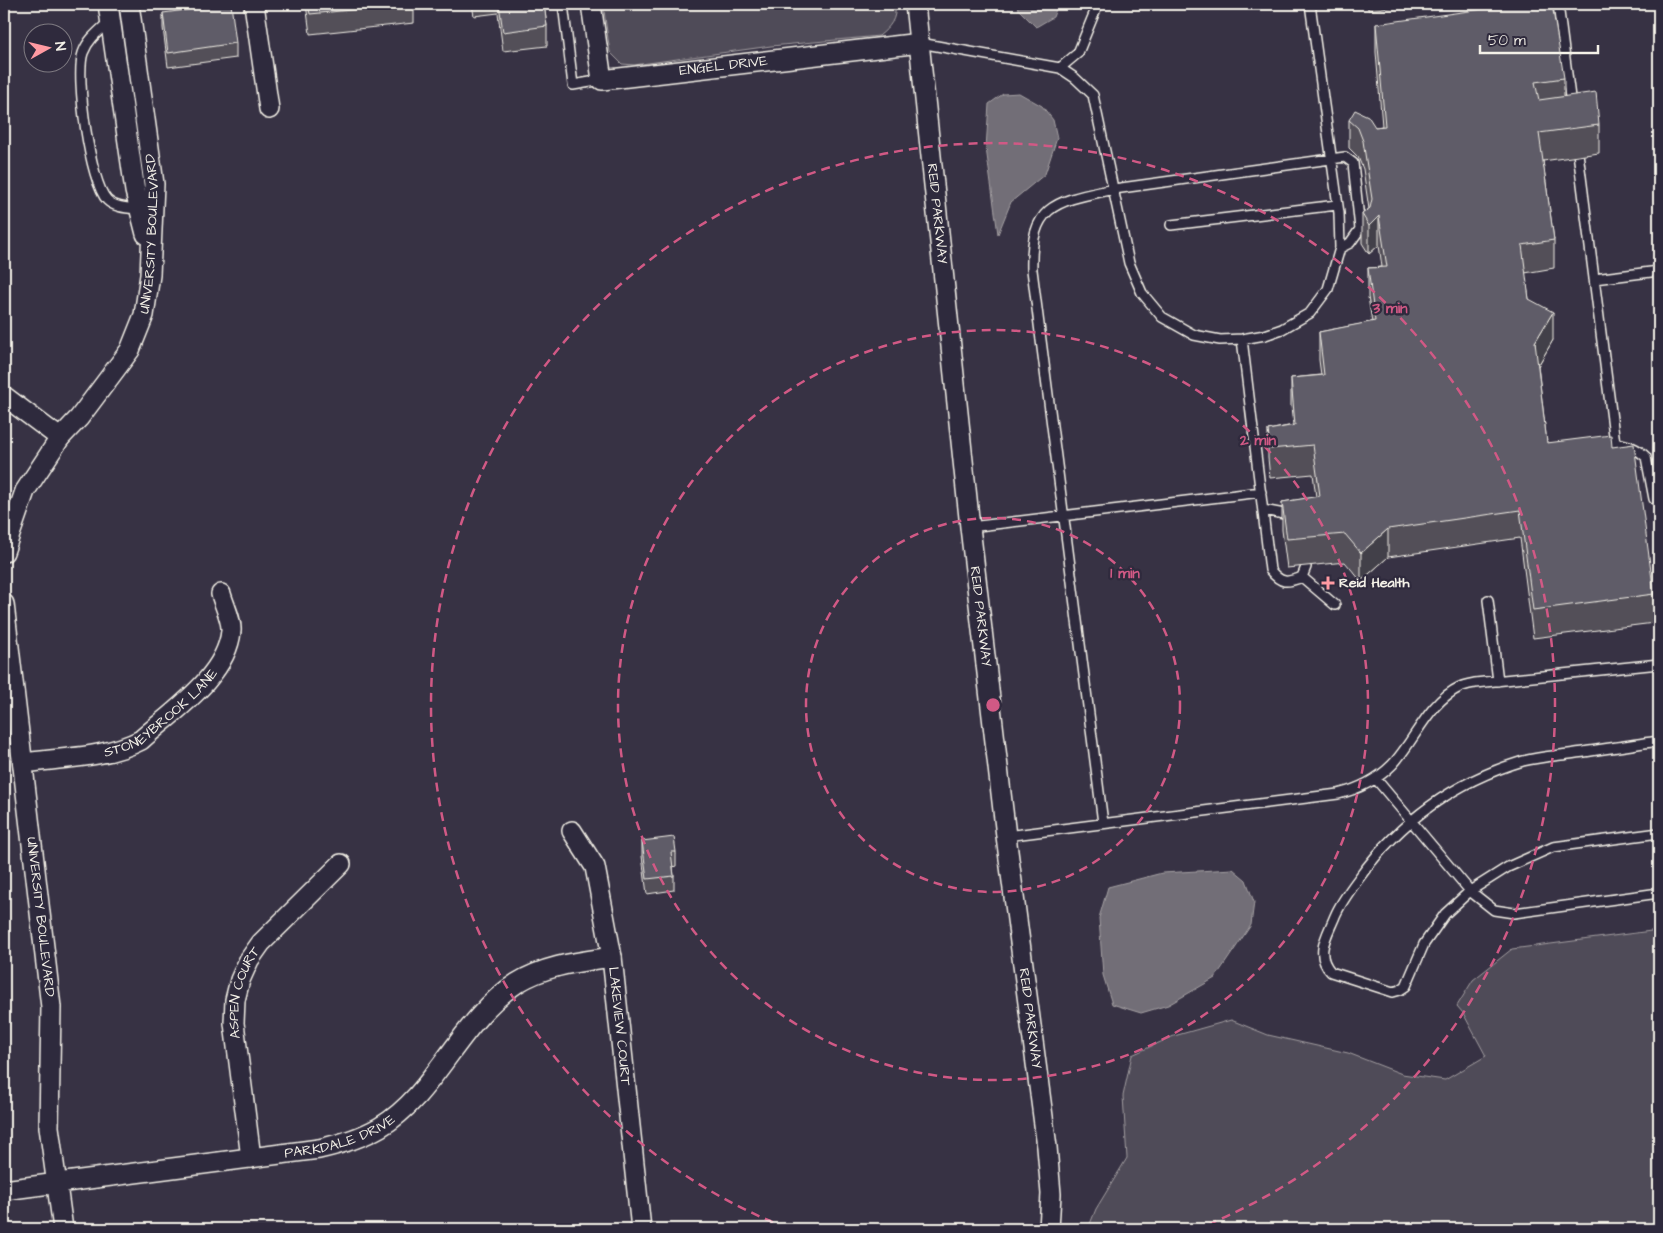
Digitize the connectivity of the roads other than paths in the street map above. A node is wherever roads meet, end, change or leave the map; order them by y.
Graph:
1 (129, 4) edge
2 (254, 4) edge
3 (562, 4) edge
4 (591, 4) edge
5 (915, 4) edge
6 (1098, 4) edge
7 (1310, 4) edge
8 (1558, 4) edge
9 (109, 12) edge
10 (920, 43) junction
11 (1060, 68) junction
12 (602, 80) junction
13 (269, 109) dead end
14 (1572, 112) edge
15 (1575, 131) edge
16 (1331, 160) junction
17 (1114, 188) junction
18 (1337, 205) junction
19 (140, 209) junction
20 (1171, 225) dead end
21 (1340, 248) junction
22 (151, 252) junction
23 (1659, 271) edge
24 (1594, 280) junction
25 (1242, 339) junction
26 (4, 396) edge
27 (60, 438) junction
28 (1261, 492) junction
29 (1659, 498) edge
30 (1263, 510) junction
31 (1064, 517) junction
32 (1300, 526) edge
33 (970, 527) junction
34 (4, 552) edge
35 (1306, 567) dead end
36 (1302, 577) junction
37 (221, 594) dead end
38 (1488, 600) dead end
39 (4, 604) edge
40 (1335, 605) dead end
41 (1659, 664) edge
42 (1498, 681) junction
43 (1659, 741) edge
44 (23, 763) junction
45 (1376, 779) junction
46 (1411, 820) junction
47 (1103, 823) junction
48 (572, 831) dead end
49 (1659, 833) edge
50 (1006, 836) junction
51 (342, 864) dead end
52 (1470, 891) junction
53 (1659, 893) edge
54 (612, 957) junction
55 (251, 1158) junction
56 (57, 1183) junction
57 (4, 1190) edge
58 (63, 1229) edge
59 (641, 1229) edge
60 (1049, 1229) edge

1 - 22 street, UNIVERSITY BOULEVARD
2 - 13 street
3 - 12 lane
4 - 12 street
5 - 10 street, REID PARKWAY
6 - 11 lane
7 - 16 lane
8 - 14 lane
9 - 19 street
9 - 19 lane
10 - 11 lane
10 - 12 street, ENGEL DRIVE
10 - 33 street, REID PARKWAY
11 - 17 lane
15 - 24 lane
16 - 17 lane
16 - 18 lane
16 - 21 lane
17 - 25 lane
17 - 31 lane
18 - 20 lane
18 - 21 lane
19 - 22 street
21 - 25 lane
22 - 27 street, UNIVERSITY BOULEVARD
23 - 24 lane
24 - 29 lane
25 - 28 lane
26 - 27 street
27 - 34 street, UNIVERSITY BOULEVARD
28 - 30 lane
28 - 31 lane
30 - 32 lane
30 - 36 lane
31 - 33 lane
31 - 47 lane
33 - 50 street, REID PARKWAY
35 - 36 lane
36 - 40 lane
37 - 44 street, STONEYBROOK LANE
38 - 42 lane
39 - 44 street, UNIVERSITY BOULEVARD
41 - 42 lane
42 - 45 lane
43 - 46 lane
44 - 56 street, UNIVERSITY BOULEVARD
45 - 46 lane
45 - 47 lane
46 - 52 lane
46 - 52 lane
47 - 50 lane
48 - 54 street, LAKEVIEW COURT
49 - 52 lane
50 - 60 street, REID PARKWAY
51 - 55 street, ASPEN COURT
52 - 53 lane
54 - 55 street, PARKDALE DRIVE
54 - 59 street, LAKEVIEW COURT
55 - 56 street, PARKDALE DRIVE
56 - 57 street, PARKDALE DRIVE
56 - 58 street, UNIVERSITY BOULEVARD

